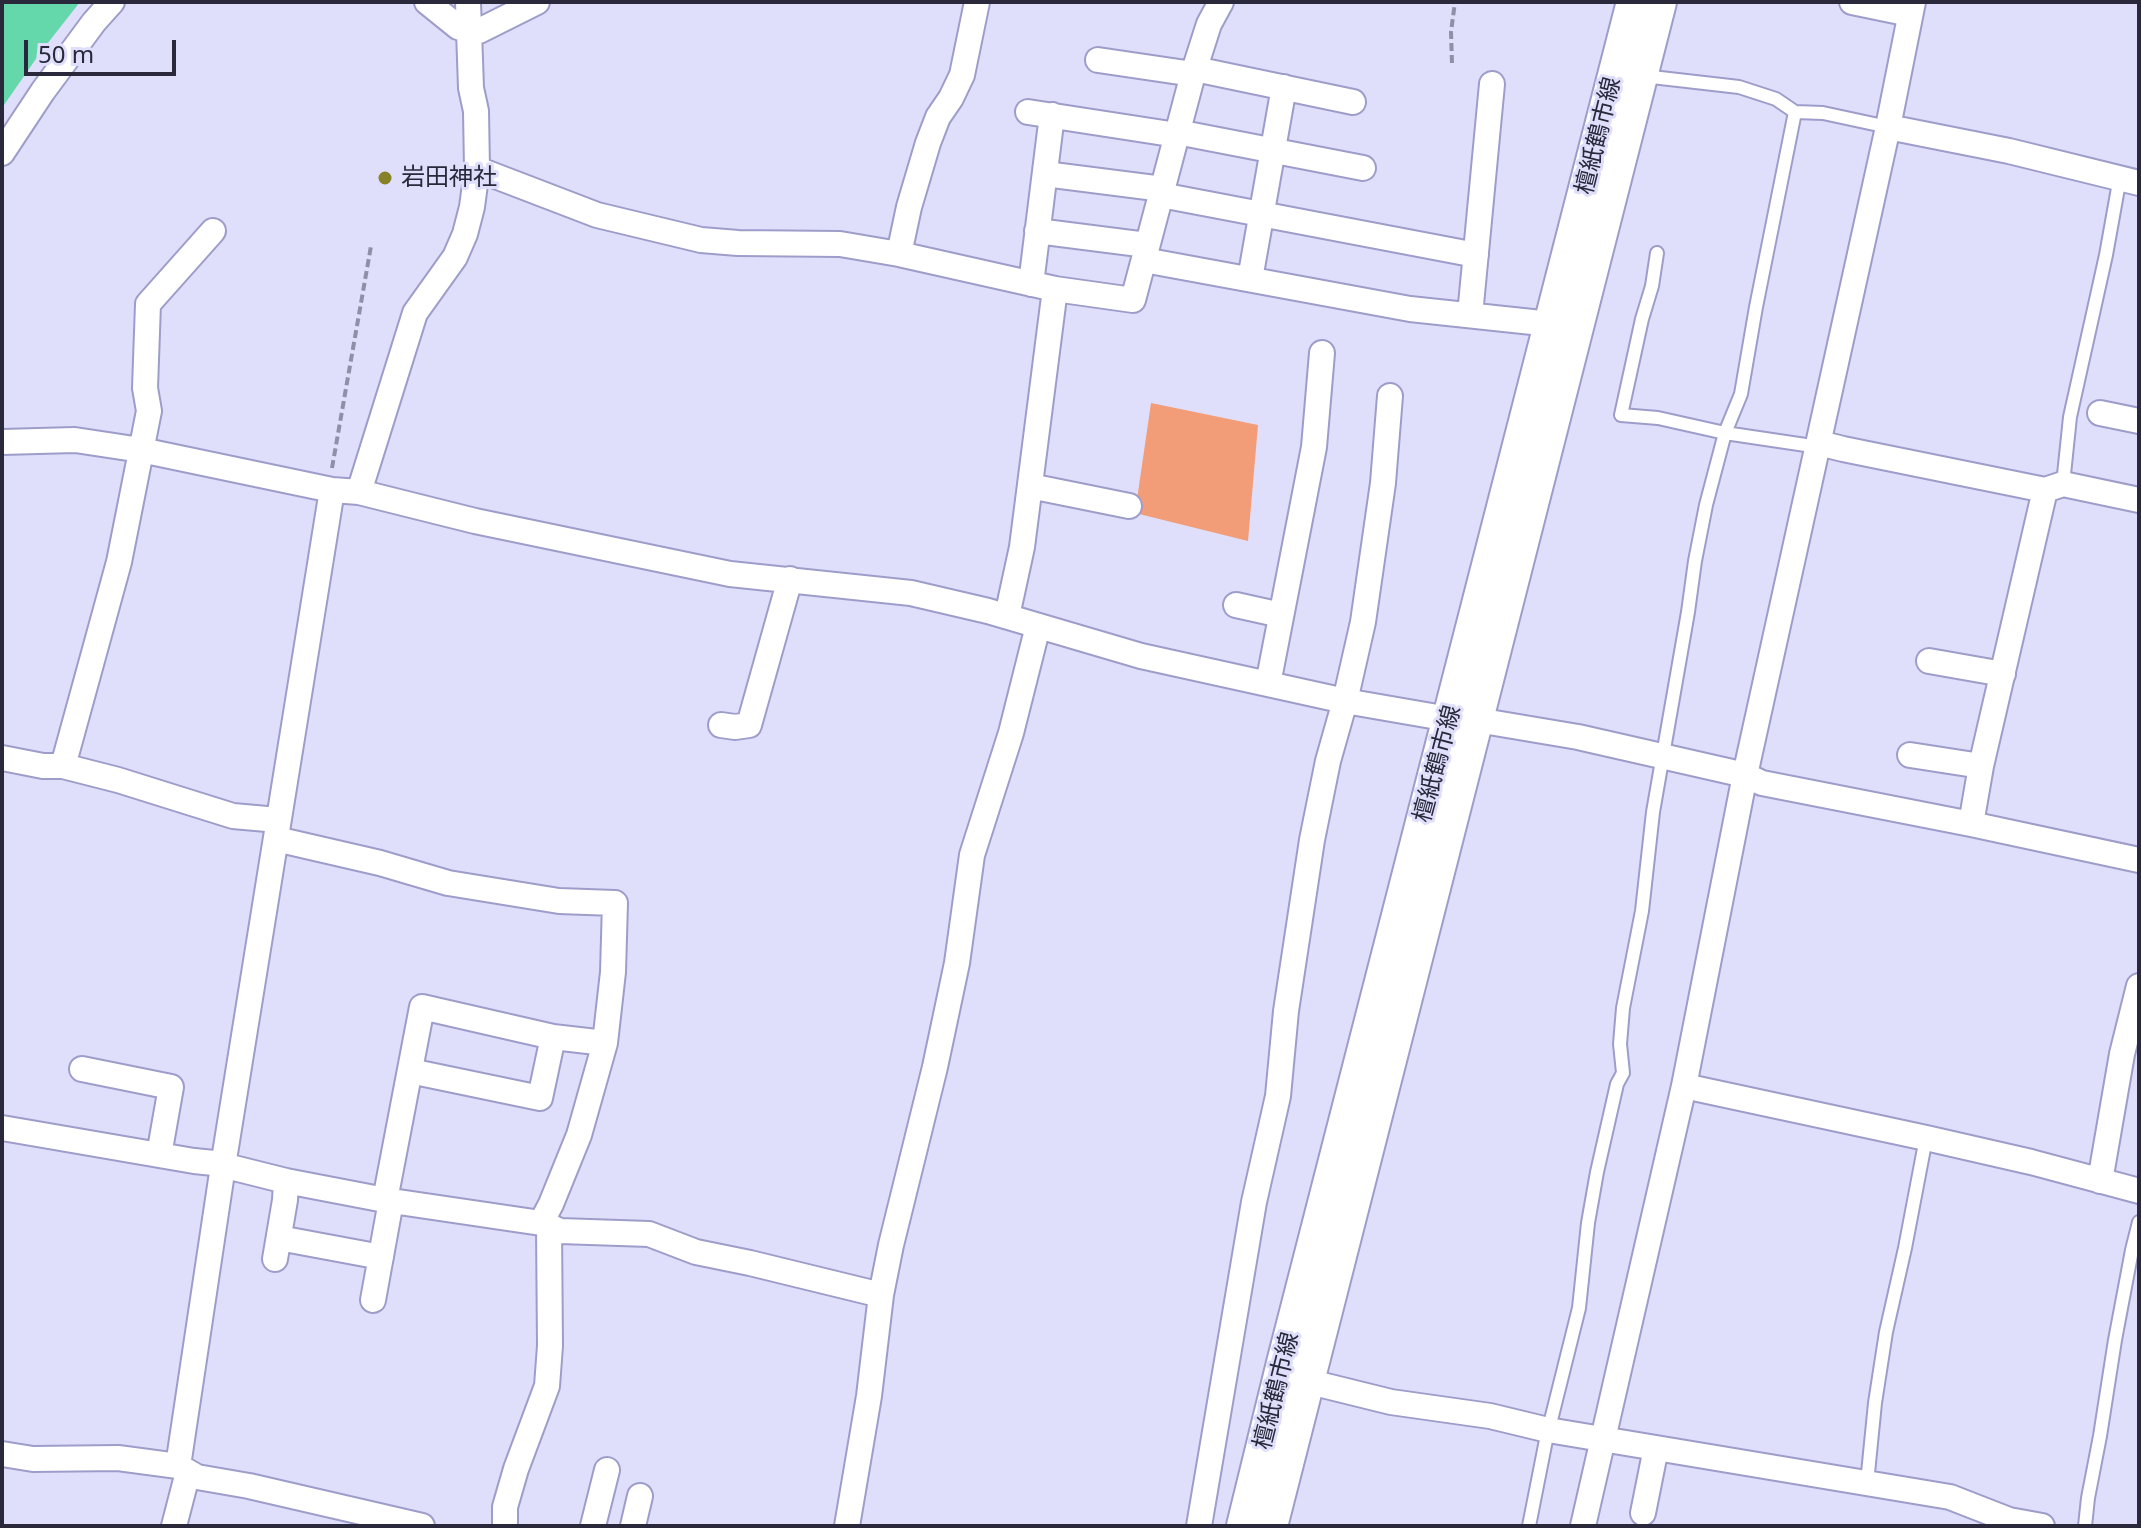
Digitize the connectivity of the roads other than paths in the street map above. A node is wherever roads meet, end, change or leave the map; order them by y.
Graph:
1 (112, 2) edge
2 (427, 2) edge
3 (468, 2) edge
4 (537, 2) edge
5 (977, 2) edge
6 (1221, 2) edge
7 (1634, 2) edge
8 (1659, 2) edge
9 (1852, 2) edge
10 (1911, 8) edge
11 (470, 31) junction
12 (1098, 60) dead end
13 (1194, 71) junction
14 (1640, 76) junction
15 (1492, 84) dead end
16 (1284, 87) junction
17 (1353, 102) dead end
18 (1795, 112) junction
19 (1888, 127) junction
20 (1177, 134) junction
21 (1273, 151) junction
22 (2, 153) edge
23 (1363, 168) dead end
24 (477, 169) junction
25 (1045, 174) junction
26 (2129, 180) edge
27 (1162, 192) junction
28 (1262, 214) junction
29 (213, 231) dead end
30 (1037, 231) junction
31 (1146, 253) junction
32 (1657, 253) dead end
33 (899, 254) junction
34 (1476, 255) junction
35 (1250, 279) junction
36 (1043, 286) junction
37 (1470, 315) junction
38 (1551, 324) junction
39 (1322, 353) dead end
40 (1390, 396) dead end
41 (2100, 413) dead end
42 (2139, 421) edge
43 (1725, 433) junction
44 (2, 442) edge
45 (1819, 445) junction
46 (141, 450) junction
47 (1030, 486) junction
48 (2054, 487) junction
49 (332, 490) junction
50 (359, 492) junction
51 (2139, 500) edge
52 (1129, 506) dead end
53 (790, 579) junction
54 (1236, 605) dead end
55 (1281, 615) junction
56 (1007, 616) junction
57 (1038, 626) junction
58 (1929, 661) dead end
59 (2003, 674) junction
60 (1268, 684) junction
61 (1345, 701) junction
62 (1463, 719) junction
63 (721, 725) dead end
64 (1910, 755) dead end
65 (1662, 756) junction
66 (2, 758) edge
67 (63, 766) junction
68 (1981, 766) junction
69 (1745, 775) junction
70 (1971, 824) junction
71 (277, 830) junction
72 (2139, 860) edge
73 (2139, 986) edge
74 (553, 1037) junction
75 (605, 1043) junction
76 (82, 1069) dead end
77 (410, 1071) junction
78 (1684, 1086) junction
79 (2, 1128) edge
80 (1926, 1138) junction
81 (159, 1155) junction
82 (223, 1166) junction
83 (286, 1181) junction
84 (2100, 1181) junction
85 (2139, 1191) edge
86 (388, 1200) junction
87 (2139, 1222) edge
88 (545, 1225) junction
89 (381, 1257) junction
90 (881, 1295) junction
91 (373, 1300) dead end
92 (1306, 1381) junction
93 (1548, 1430) junction
94 (1602, 1439) junction
95 (1656, 1448) junction
96 (2, 1454) edge
97 (183, 1469) junction
98 (607, 1470) dead end
99 (1867, 1483) junction
100 (640, 1496) dead end
101 (1643, 1513) dead end
102 (384, 1522) edge
103 (174, 1526) edge
104 (422, 1526) edge
105 (505, 1526) edge
106 (593, 1526) edge
107 (633, 1526) edge
108 (847, 1526) edge
109 (1199, 1526) edge
110 (1244, 1526) edge
111 (1270, 1526) edge
112 (1529, 1526) edge
113 (1583, 1526) edge
114 (2042, 1526) edge
115 (2085, 1526) edge

1 - 22 street
2 - 11 street
3 - 11 street
4 - 11 street
5 - 33 street
6 - 13 street
7 - 38 main road, 檀紙鶴市線
8 - 14 main road, 檀紙鶴市線
9 - 10 street
10 - 19 street
11 - 24 street
12 - 13 street
13 - 16 street
13 - 20 street
14 - 18 lane
14 - 62 main road, 檀紙鶴市線
15 - 34 street
16 - 17 street
16 - 21 street
18 - 19 lane
18 - 43 lane
19 - 26 street
19 - 45 street
20 - 21 street
20 - 25 street
20 - 27 street
21 - 23 street
21 - 28 street
24 - 33 street
24 - 50 street
25 - 27 street
25 - 30 street
26 - 48 lane
27 - 28 street
27 - 31 street
28 - 34 street
28 - 35 street
29 - 46 street
30 - 31 street
30 - 36 street
31 - 35 street
31 - 36 street
32 - 43 lane
33 - 36 street
34 - 37 street
35 - 37 street
36 - 47 street
37 - 38 street
38 - 62 main road, 檀紙鶴市線
39 - 55 street
40 - 61 street
41 - 42 street
43 - 45 lane
43 - 65 lane
44 - 46 street
45 - 48 street
45 - 69 street
46 - 49 street
46 - 67 street
47 - 52 street
47 - 56 street
48 - 51 street
48 - 59 street
49 - 50 street
49 - 71 street
50 - 53 street
53 - 56 street
53 - 63 street
54 - 55 street
55 - 60 street
56 - 57 street
57 - 60 street
57 - 90 street
58 - 59 street
59 - 68 street
60 - 61 street
61 - 62 street
61 - 109 street
62 - 65 street
62 - 92 main road, 檀紙鶴市線
62 - 110 main road, 檀紙鶴市線
64 - 68 street
65 - 69 street
65 - 93 lane
66 - 67 street
67 - 71 street
68 - 70 street
69 - 70 street
69 - 78 street
70 - 72 street
71 - 75 street
71 - 82 street
73 - 84 street
74 - 75 street
74 - 77 street
74 - 77 street
75 - 88 street
76 - 81 street
77 - 86 street
78 - 80 street
78 - 94 street
79 - 81 street
80 - 84 street
80 - 99 lane
81 - 82 street
82 - 83 street
82 - 97 street
83 - 86 street
83 - 89 street
84 - 85 street
86 - 88 street
86 - 89 street
87 - 115 lane
88 - 90 street
88 - 105 street
89 - 91 street
90 - 108 street
92 - 93 street
92 - 111 main road, 檀紙鶴市線
93 - 94 street
93 - 112 lane
94 - 95 street
94 - 113 street
95 - 99 street
95 - 101 street
96 - 97 street
97 - 102 street
97 - 103 street
98 - 106 street
99 - 114 street
100 - 107 street
102 - 104 street

